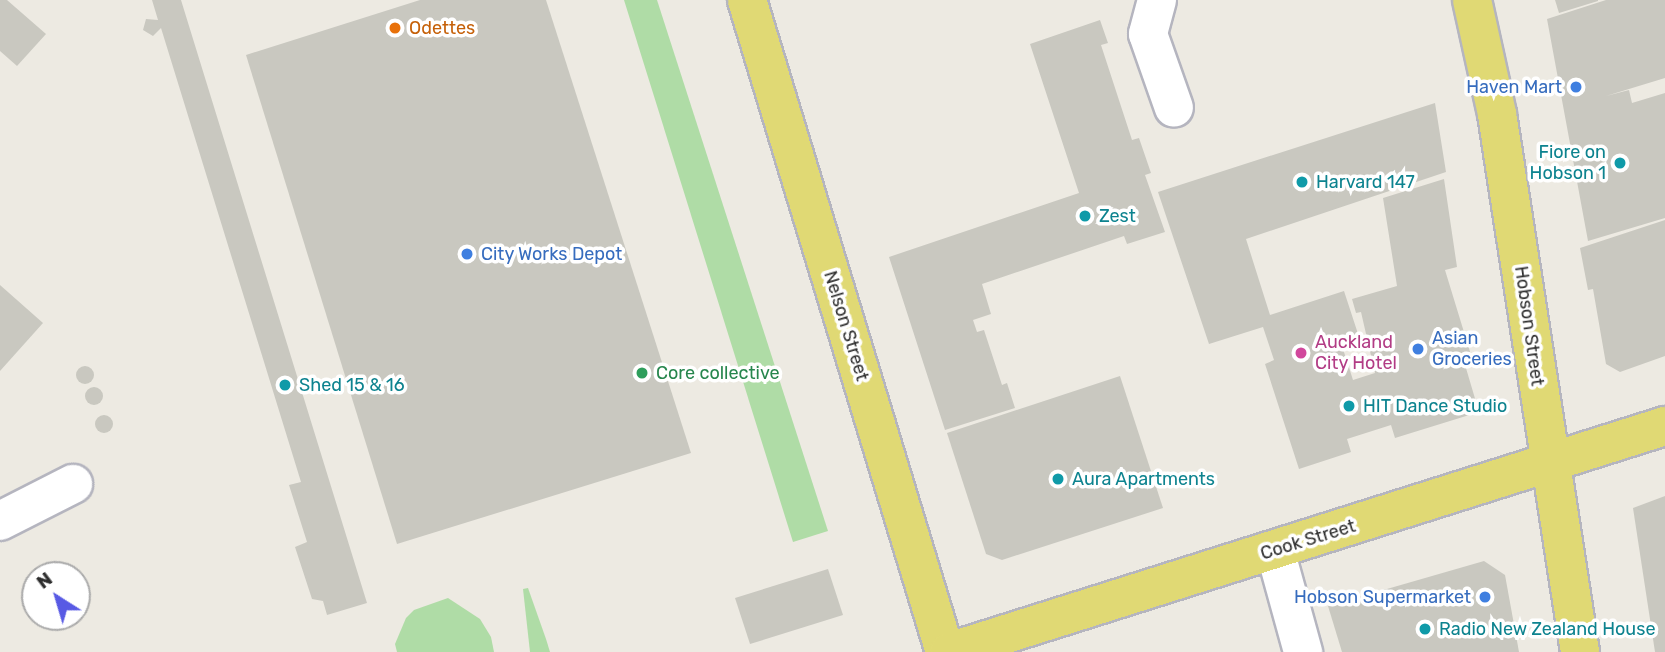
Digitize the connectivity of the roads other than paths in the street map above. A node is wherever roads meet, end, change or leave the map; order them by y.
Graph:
1 (747, 0) edge
2 (1157, 0) edge
3 (1472, 0) edge
4 (1174, 108) dead end
5 (1665, 426) edge
6 (1549, 465) junction
7 (73, 484) dead end
8 (0, 522) edge
9 (1275, 550) junction
10 (947, 652) edge
11 (1303, 652) edge
12 (1580, 652) edge

1 - 10 main road, Nelson Street
2 - 4 street
3 - 6 main road, Hobson Street
5 - 6 main road, Cook Street
6 - 9 main road, Cook Street
6 - 12 main road, Hobson Street
7 - 8 street
9 - 10 main road, Cook Street
9 - 11 street

